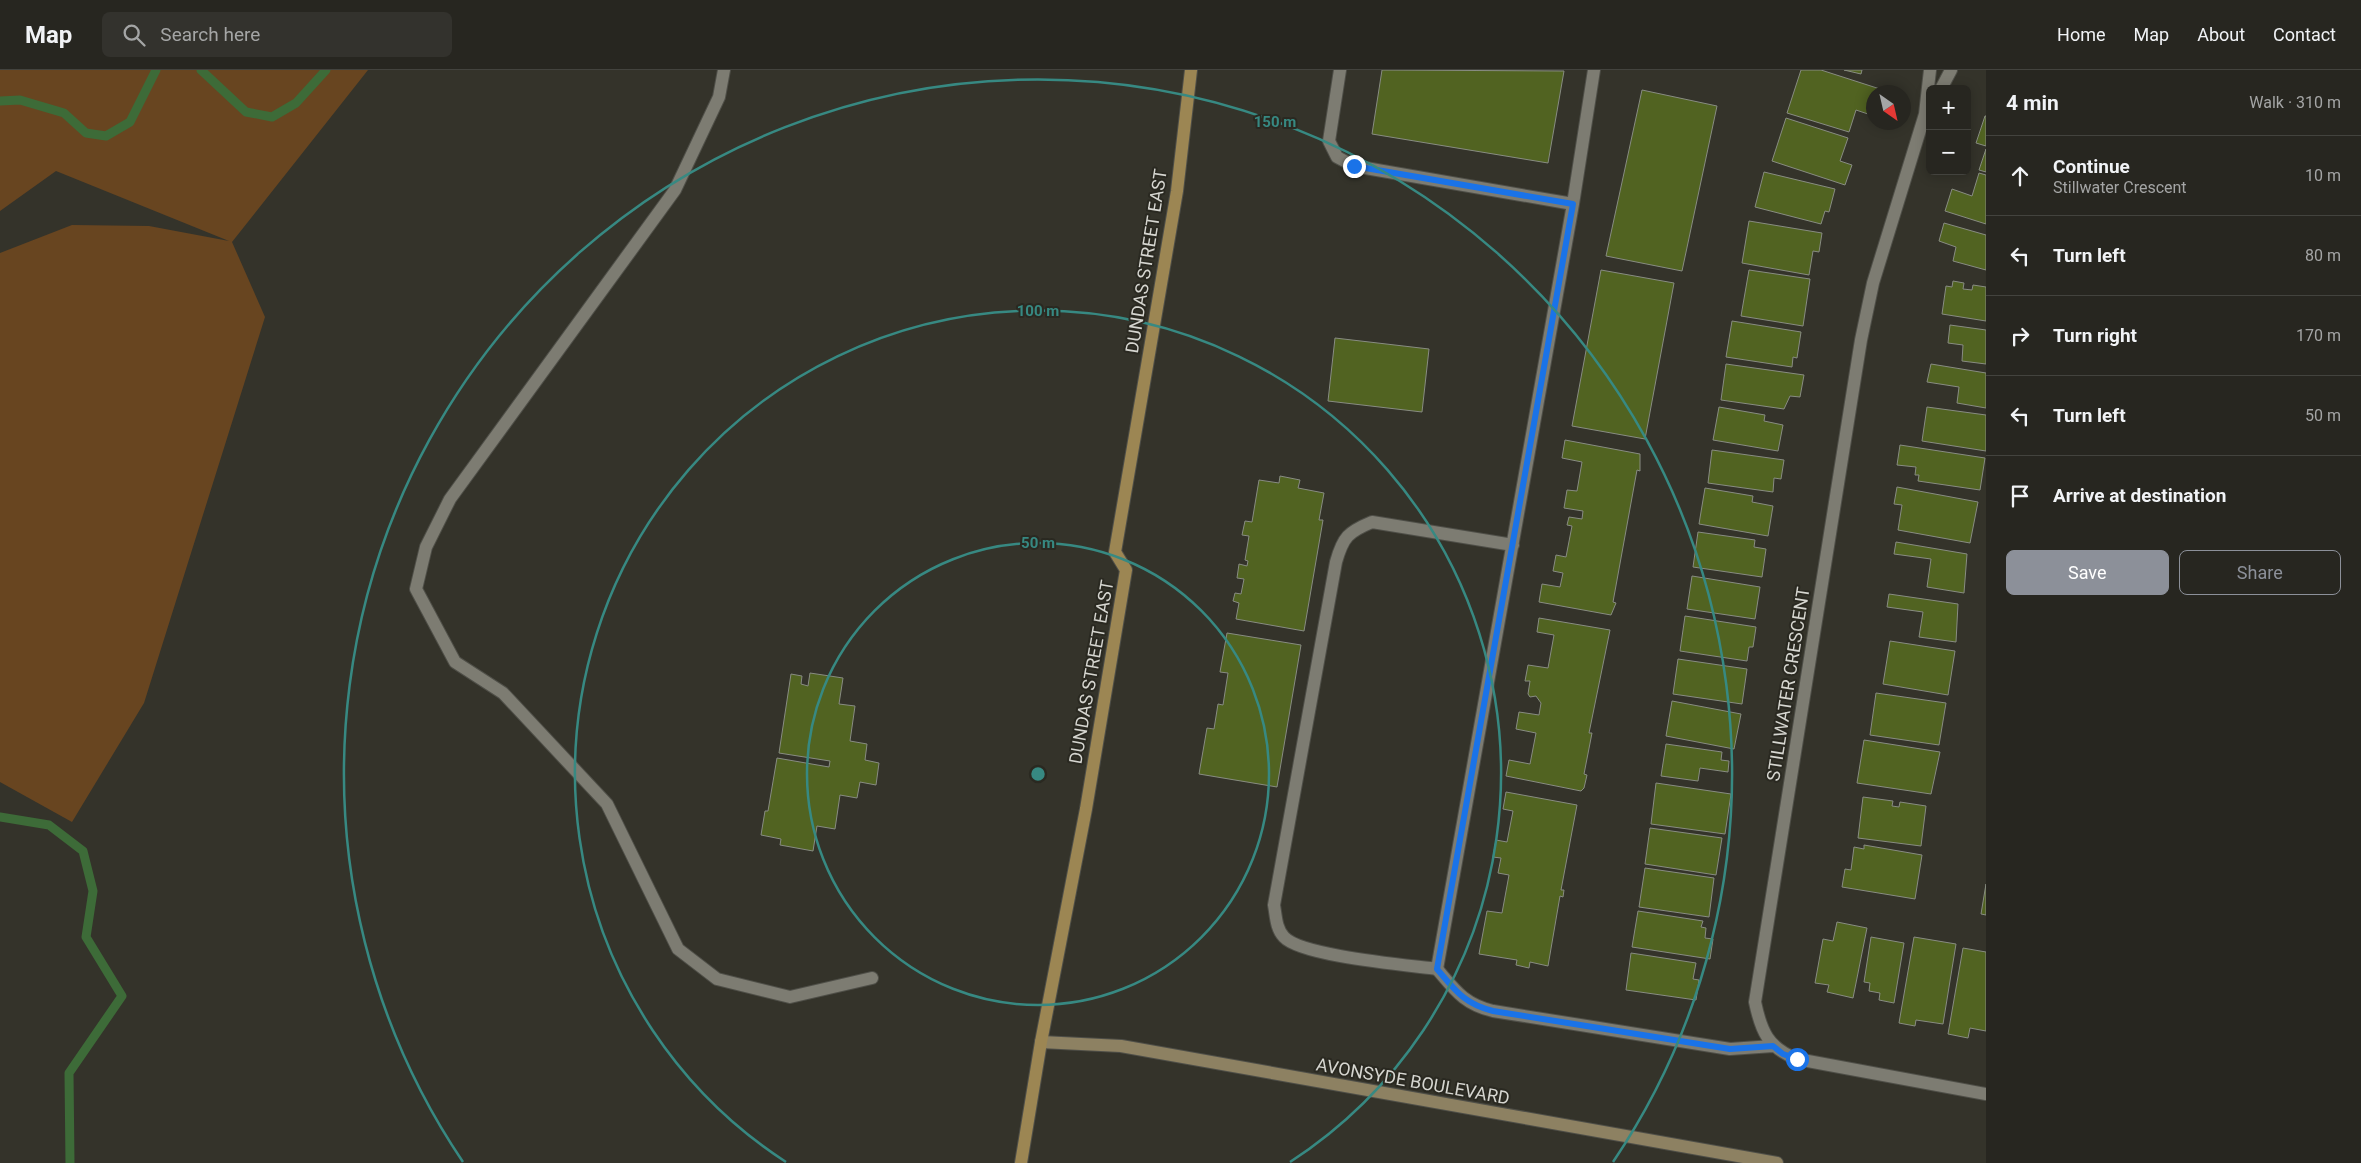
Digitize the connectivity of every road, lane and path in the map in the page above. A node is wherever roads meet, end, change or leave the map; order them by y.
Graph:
1 (724, 70) edge
2 (1191, 70) edge
3 (1340, 70) edge
4 (1594, 70) edge
5 (1930, 70) edge
6 (1951, 70) edge
7 (1929, 85) edge
8 (1943, 85) edge
9 (1926, 113) edge
10 (1573, 204) junction
11 (1513, 545) junction
12 (1437, 969) junction
13 (872, 978) dead end
14 (1041, 1042) junction
15 (1773, 1046) junction
16 (1986, 1094) edge
17 (1021, 1163) edge
18 (1777, 1163) edge

1 - 13 street
2 - 14 main road, DUNDAS STREET EAST
3 - 10 street
4 - 10 street
5 - 7 street, STILLWATER CRESCENT
6 - 8 street
9 - 15 street, STILLWATER CRESCENT
10 - 11 street
11 - 12 street
11 - 12 street
12 - 15 street
14 - 17 main road, DUNDAS STREET EAST
14 - 18 main road, AVONSYDE BOULEVARD
15 - 16 street, STILLWATER CRESCENT

